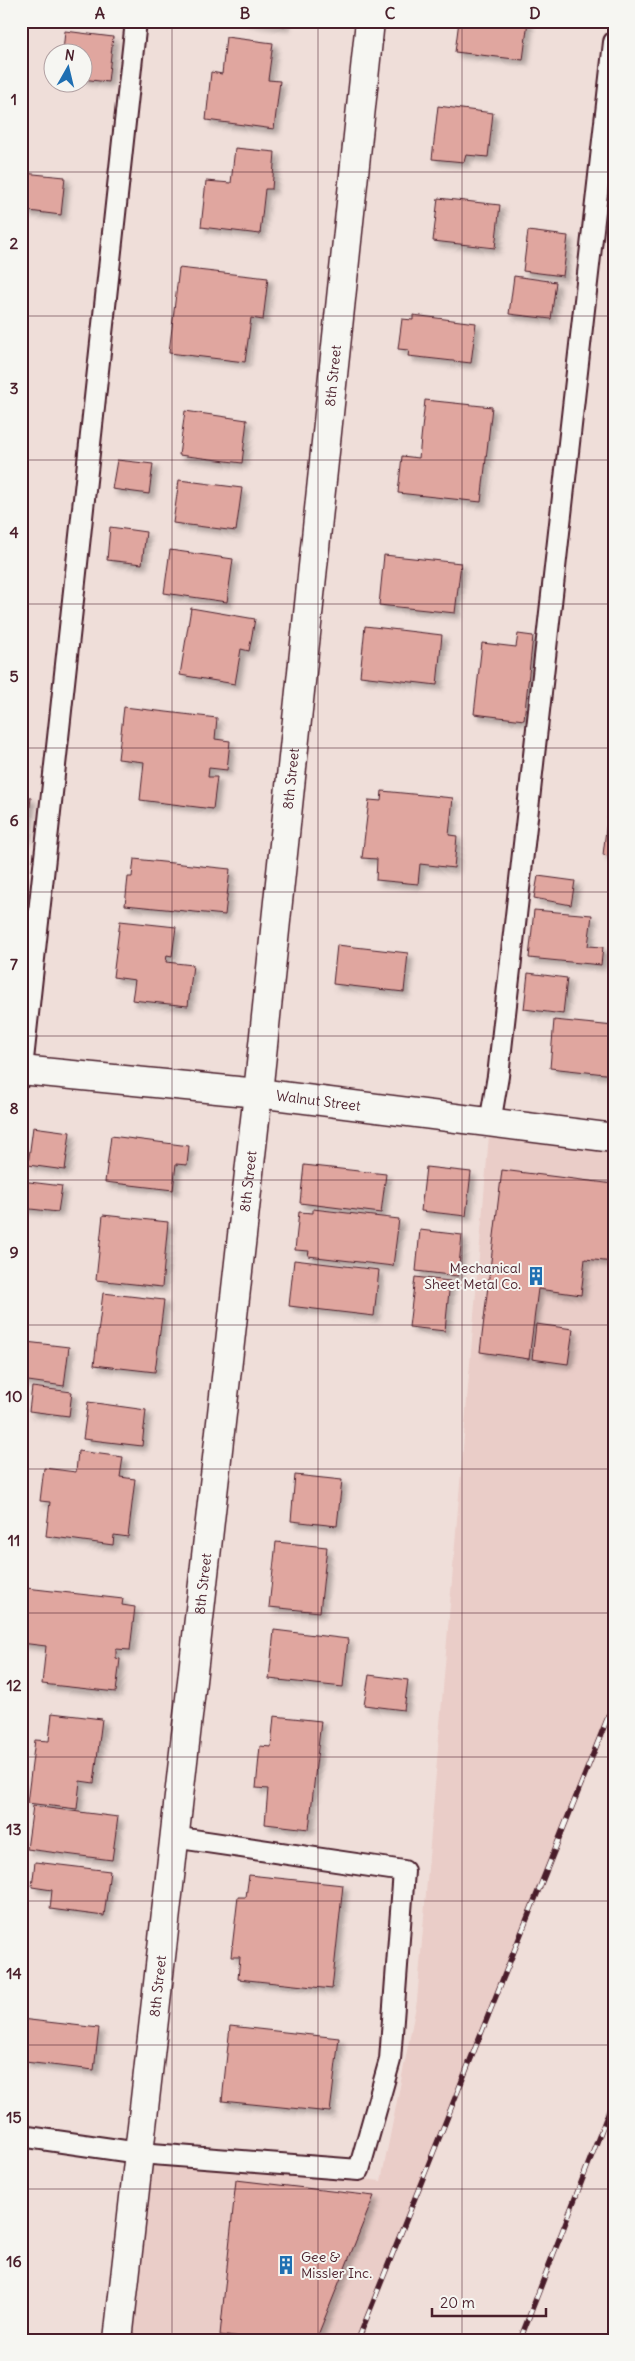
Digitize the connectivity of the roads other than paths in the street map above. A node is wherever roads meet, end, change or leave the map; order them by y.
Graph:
1 (136, 21) edge
2 (370, 21) edge
3 (614, 42) edge
4 (22, 1073) edge
5 (258, 1093) junction
6 (490, 1123) junction
7 (614, 1138) edge
8 (173, 1837) junction
9 (21, 2136) edge
10 (139, 2153) junction
11 (118, 2340) edge

1 - 4 lane
2 - 5 street, 8th Street
3 - 6 lane
4 - 5 street, Walnut Street
5 - 6 street, Walnut Street
5 - 8 street, 8th Street
6 - 7 street, Walnut Street
8 - 10 street, 8th Street
8 - 10 lane
9 - 10 lane
10 - 11 street, 8th Street

